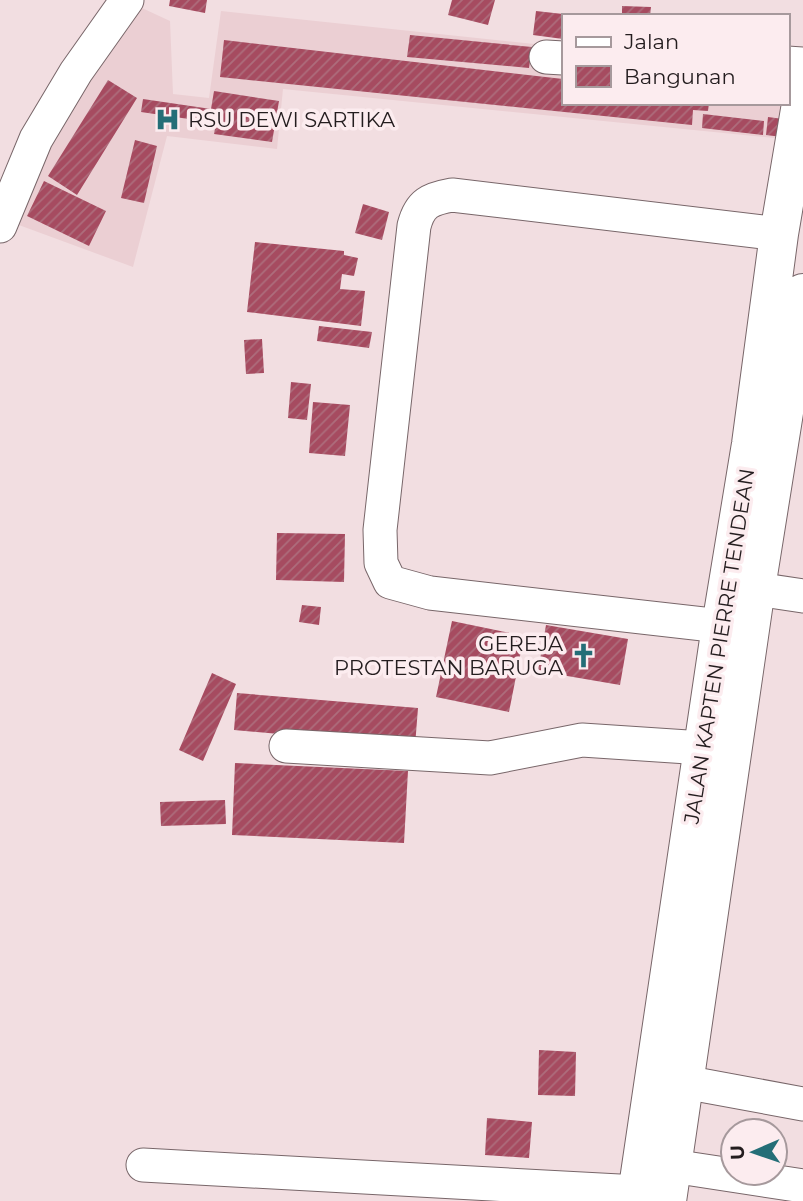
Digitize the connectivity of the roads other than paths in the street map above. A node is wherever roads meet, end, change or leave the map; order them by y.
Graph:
1 (127, 0) edge
2 (803, 92) edge
3 (0, 226) edge
4 (779, 234) junction
5 (803, 293) edge
6 (742, 586) junction
7 (803, 596) edge
8 (722, 626) junction
9 (286, 746) dead end
10 (703, 748) junction
11 (684, 1082) junction
12 (803, 1104) edge
13 (143, 1165) dead end
14 (803, 1186) edge
15 (653, 1190) edge

1 - 3 street
2 - 4 highway, JALAN KAPTEN PIERRE TENDEAN
4 - 6 highway, JALAN KAPTEN PIERRE TENDEAN
4 - 8 street
5 - 6 highway, JALAN KAPTEN PIERRE TENDEAN
6 - 7 street
6 - 8 highway, JALAN KAPTEN PIERRE TENDEAN
6 - 11 highway, JALAN KAPTEN PIERRE TENDEAN
8 - 10 highway, JALAN KAPTEN PIERRE TENDEAN
9 - 10 street
10 - 15 highway, JALAN KAPTEN PIERRE TENDEAN
11 - 12 street
11 - 15 highway, JALAN KAPTEN PIERRE TENDEAN
13 - 15 street
14 - 15 street

